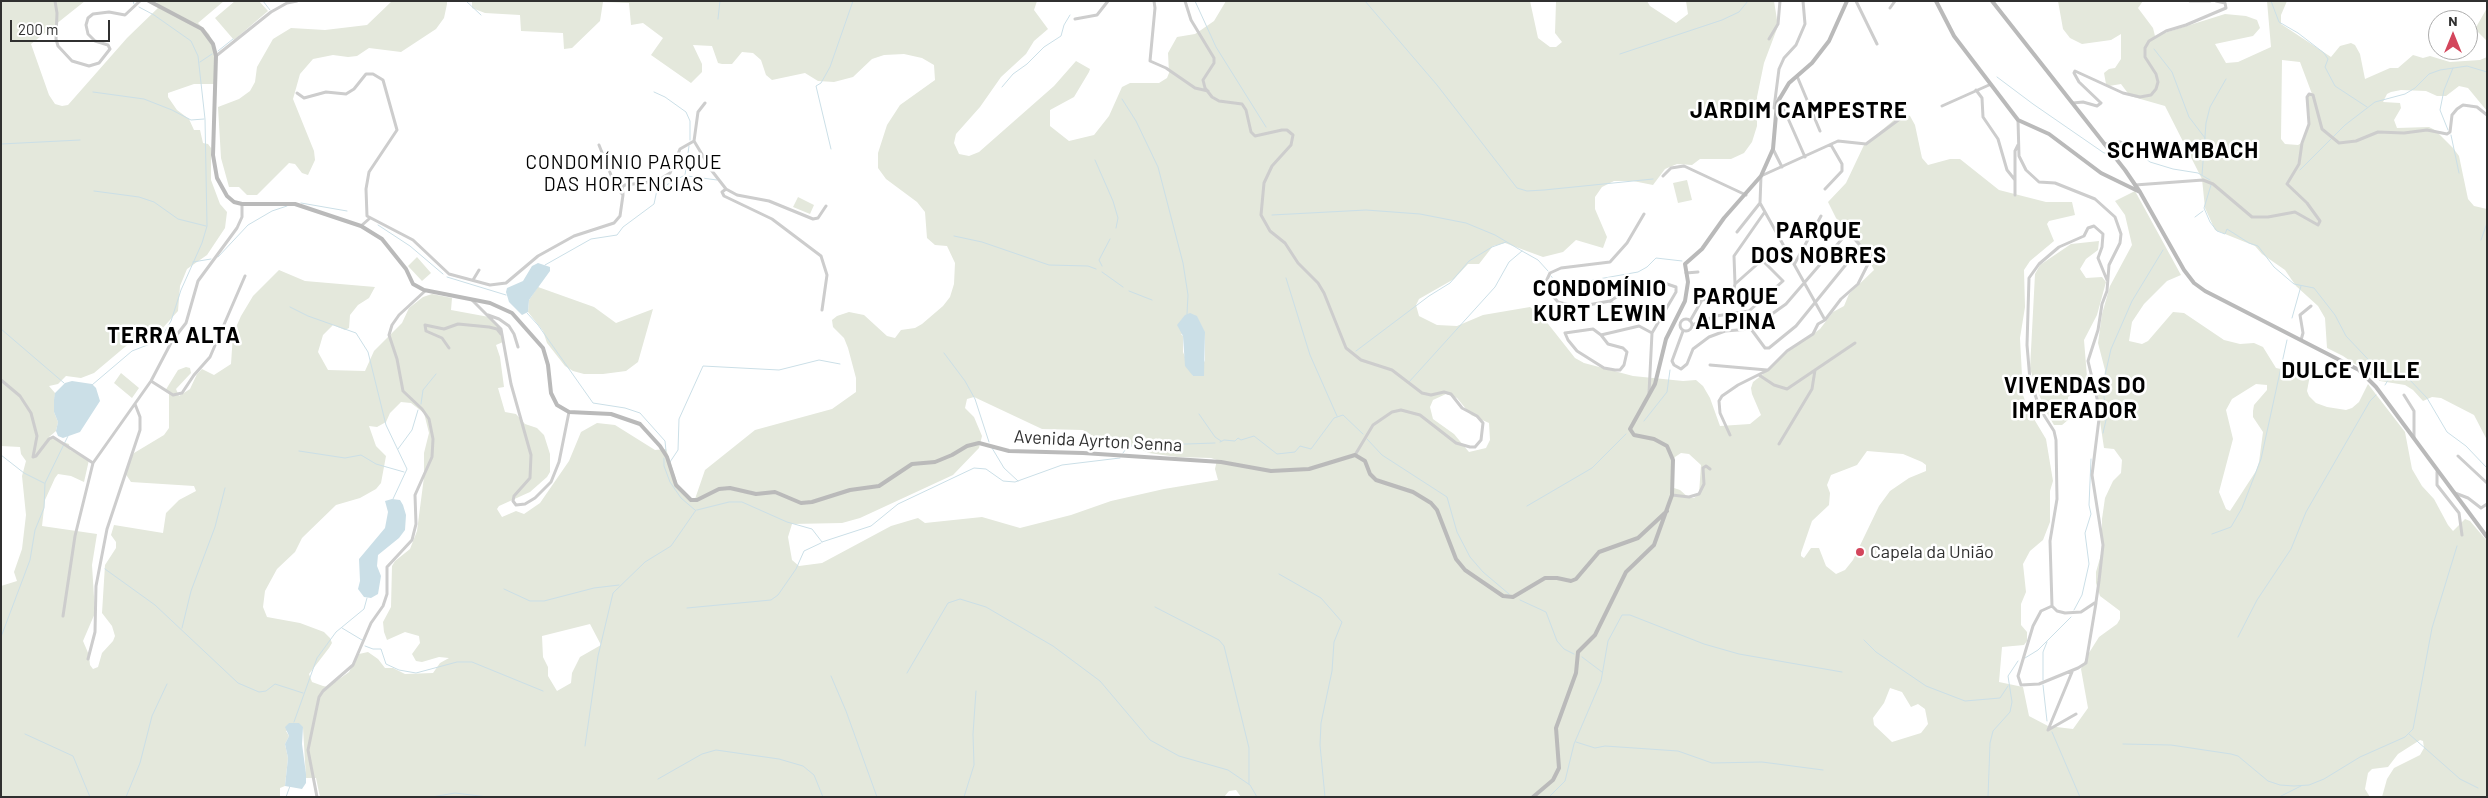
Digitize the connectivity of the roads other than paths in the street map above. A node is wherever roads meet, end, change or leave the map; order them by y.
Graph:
1 (55, 1) edge
2 (140, 1) edge
3 (149, 1) edge
4 (297, 1) edge
5 (1108, 1) edge
6 (1154, 1) edge
7 (1185, 1) edge
8 (1780, 1) edge
9 (1803, 1) edge
10 (1847, 1) edge
11 (1856, 1) edge
12 (1895, 1) edge
13 (1936, 1) edge
14 (1992, 1) edge
15 (2190, 1) edge
16 (2210, 1) edge
17 (2216, 1) edge
18 (1890, 8) dead end
19 (1075, 19) dead end
20 (1769, 39) dead end
21 (1877, 44) dead end
22 (216, 56) junction
23 (1797, 76) junction
24 (1989, 85) junction
25 (1775, 88) junction
26 (1976, 90) junction
27 (1208, 91) junction
28 (1783, 92) junction
29 (297, 93) dead end
30 (1779, 98) junction
31 (705, 103) dead end
32 (2073, 103) junction
33 (1905, 106) dead end
34 (1942, 106) dead end
35 (1774, 108) junction
36 (2487, 115) edge
37 (2018, 120) junction
38 (1820, 131) dead end
39 (694, 141) junction
40 (2019, 144) junction
41 (2104, 144) junction
42 (600, 145) dead end
43 (1831, 145) junction
44 (1773, 149) junction
45 (2167, 154) dead end
46 (1805, 157) junction
47 (1782, 167) junction
48 (2125, 170) junction
49 (1663, 176) dead end
50 (1761, 176) junction
51 (2015, 180) junction
52 (2118, 182) junction
53 (2135, 184) junction
54 (726, 189) junction
55 (1825, 189) dead end
56 (2140, 192) junction
57 (624, 195) junction
58 (1746, 195) junction
59 (2015, 195) dead end
60 (1760, 203) junction
61 (242, 204) junction
62 (826, 206) dead end
63 (1764, 213) junction
64 (1644, 214) dead end
65 (1821, 216) dead end
66 (370, 218) junction
67 (361, 226) junction
68 (366, 229) junction
69 (1737, 232) dead end
70 (1872, 256) dead end
71 (1794, 263) junction
72 (479, 270) dead end
73 (1735, 271) junction
74 (1698, 272) dead end
75 (1685, 273) junction
76 (245, 276) dead end
77 (1743, 277) junction
78 (473, 280) junction
79 (2107, 280) junction
80 (1805, 283) junction
81 (1735, 284) junction
82 (425, 291) junction
83 (472, 300) junction
84 (1610, 301) junction
85 (1815, 302) junction
86 (2312, 306) dead end
87 (822, 310) dead end
88 (1663, 313) junction
89 (488, 315) junction
90 (1677, 317) junction
91 (1683, 320) junction
92 (1824, 320) junction
93 (1691, 323) junction
94 (1751, 329) junction
95 (1683, 331) junction
96 (1652, 333) junction
97 (1601, 335) junction
98 (502, 336) junction
99 (2300, 340) junction
100 (1855, 342) dead end
101 (518, 347) dead end
102 (449, 348) dead end
103 (1710, 365) dead end
104 (1768, 370) junction
105 (1815, 370) junction
106 (1759, 375) junction
107 (1, 380) edge
108 (151, 381) junction
109 (1650, 394) junction
110 (2404, 395) dead end
111 (134, 404) junction
112 (569, 412) junction
113 (1730, 435) dead end
114 (2414, 438) junction
115 (1779, 444) dead end
116 (1355, 455) junction
117 (2458, 456) dead end
118 (93, 462) junction
119 (1710, 469) dead end
120 (2437, 472) junction
121 (2487, 483) edge
122 (2452, 492) junction
123 (1672, 495) junction
124 (2487, 504) edge
125 (1667, 511) junction
126 (2462, 535) dead end
127 (2487, 537) edge
128 (2096, 602) junction
129 (2052, 606) junction
130 (62, 616) dead end
131 (88, 659) dead end
132 (2073, 671) junction
133 (2076, 714) dead end
134 (317, 797) edge
135 (1532, 797) edge

1 - 2 street
3 - 22 street
4 - 22 street
5 - 19 street
6 - 27 street
7 - 27 street
8 - 20 street
9 - 25 street
10 - 23 street
11 - 21 street
12 - 18 street
13 - 24 street
14 - 32 street
15 - 16 street
17 - 32 street
22 - 61 street
23 - 28 street
23 - 38 street
24 - 26 street
24 - 37 street
25 - 28 street
25 - 35 street
26 - 34 street
26 - 51 street
27 - 116 street
28 - 30 street
29 - 66 street
30 - 35 street
30 - 46 street
31 - 39 street
32 - 41 street
33 - 43 street
35 - 44 street
36 - 53 street
37 - 40 street
37 - 52 street
39 - 54 street
39 - 57 street
40 - 51 street
40 - 79 street
41 - 45 street
41 - 48 street
42 - 57 street
43 - 46 street
43 - 55 street
44 - 47 street
44 - 50 street
46 - 47 street
47 - 50 street
48 - 52 street
48 - 53 street
49 - 58 street
50 - 58 street
50 - 60 street
51 - 59 street
52 - 56 street
53 - 56 street
54 - 62 street
54 - 87 street
56 - 99 street
57 - 78 street
58 - 75 street
60 - 63 street
60 - 69 street
61 - 67 street
61 - 108 street
63 - 71 street
63 - 73 street
64 - 84 street
65 - 71 street
66 - 67 street
66 - 68 street
66 - 78 street
67 - 68 street
68 - 82 street
70 - 92 street
71 - 80 street
72 - 78 street
73 - 77 street
73 - 81 street
74 - 75 street
75 - 90 street
76 - 108 street
77 - 81 street
77 - 93 street
79 - 128 street
79 - 129 street
80 - 85 street
80 - 85 street
80 - 94 street
81 - 93 street
82 - 83 street
82 - 134 street
83 - 89 street
83 - 112 street
84 - 88 street
84 - 88 street
85 - 92 street
85 - 94 street
86 - 99 street
88 - 96 street
89 - 98 street
89 - 101 street
90 - 91 street
90 - 109 street
91 - 93 street
91 - 95 street
92 - 104 street
93 - 95 street
94 - 95 street
96 - 97 street
96 - 109 street
97 - 97 street
98 - 102 street
98 - 112 street
99 - 114 street
100 - 105 street
103 - 104 street
104 - 106 street
105 - 106 street
105 - 115 street
106 - 113 street
107 - 118 street
108 - 111 street
109 - 123 street
110 - 114 street
111 - 118 street
111 - 131 street
112 - 116 street, Avenida Ayrton Senna
114 - 120 street
116 - 125 street
117 - 121 street
118 - 130 street
119 - 123 street
120 - 122 street
120 - 126 street
122 - 124 street
122 - 127 street
123 - 125 street
125 - 135 street
128 - 129 street
128 - 132 street
129 - 132 street
132 - 133 street

